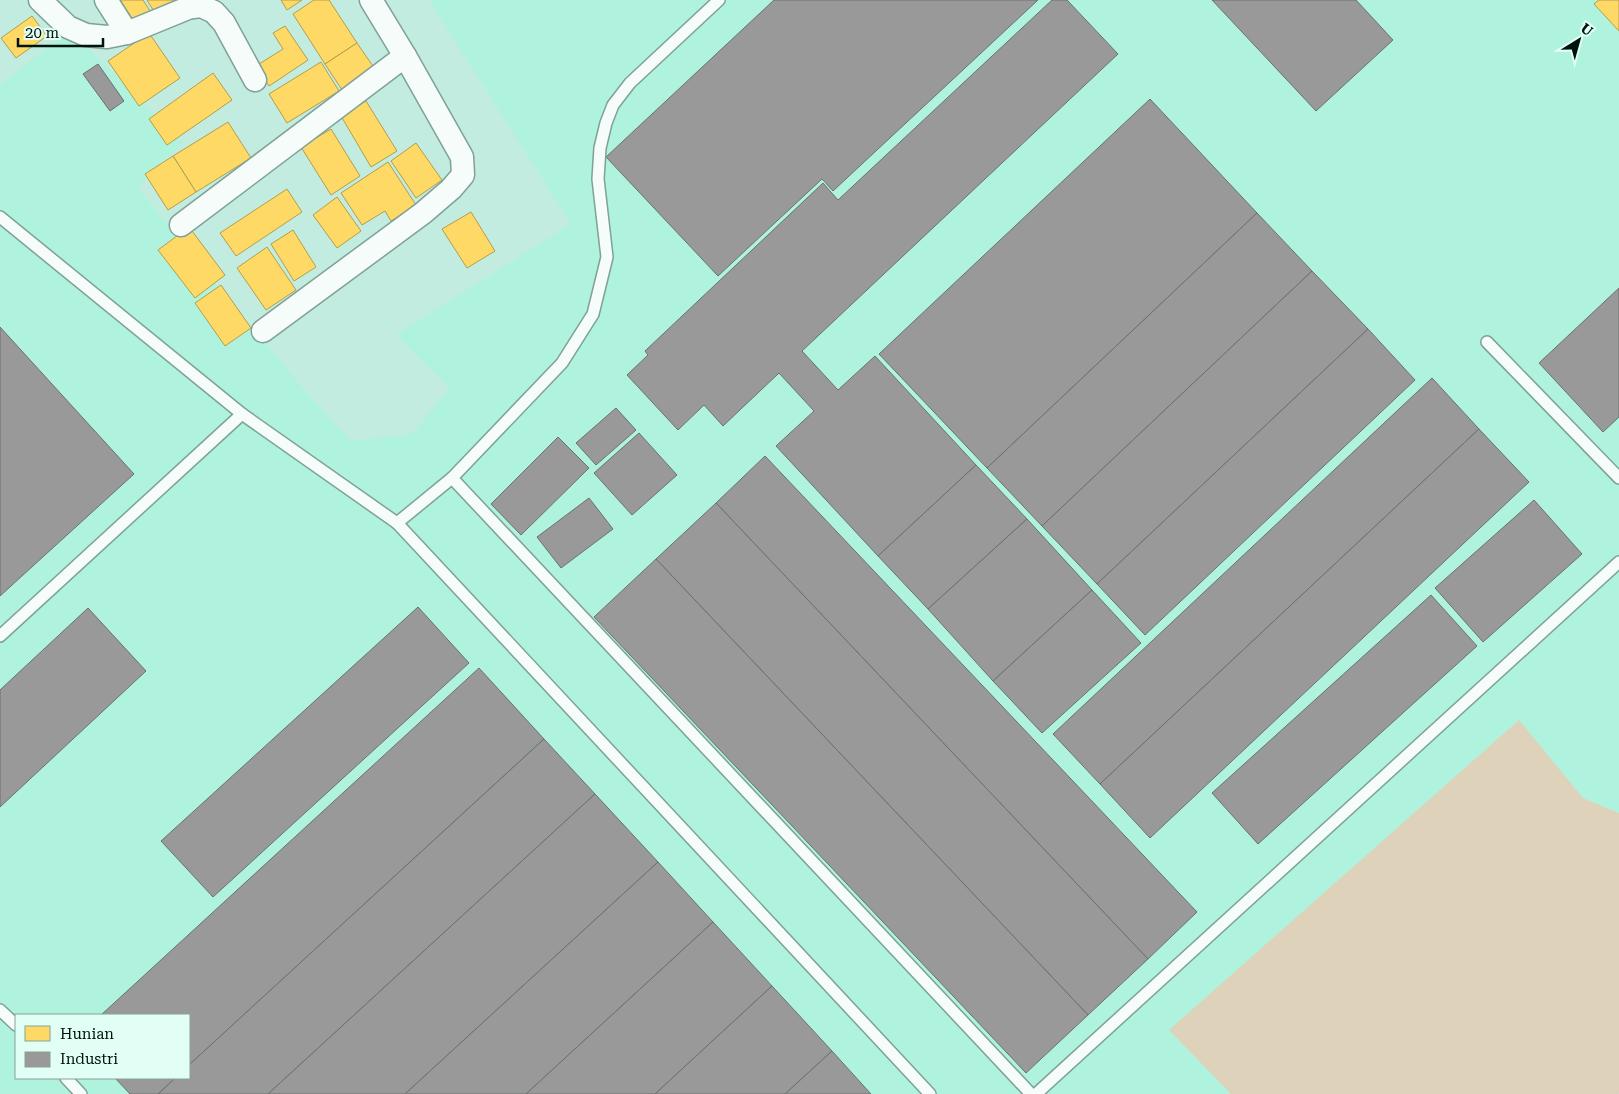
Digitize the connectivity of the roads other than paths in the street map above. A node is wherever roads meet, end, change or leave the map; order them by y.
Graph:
1 (40, 0) edge
2 (106, 0) edge
3 (371, 0) edge
4 (720, 0) edge
5 (127, 33) junction
6 (405, 56) junction
7 (255, 80) dead end
8 (0, 217) edge
9 (181, 225) dead end
10 (263, 331) dead end
11 (1487, 342) dead end
12 (242, 414) junction
13 (452, 478) junction
14 (1619, 478) edge
15 (398, 523) junction
16 (1619, 562) edge
17 (0, 636) edge
18 (0, 1010) edge
19 (15, 1024) edge
20 (67, 1079) edge
21 (81, 1094) edge
22 (930, 1094) edge
23 (1032, 1094) edge
24 (1036, 1094) edge

1 - 5 street
2 - 5 street
3 - 6 street
4 - 13 lane
5 - 7 street
6 - 9 street
6 - 10 street
8 - 12 lane
11 - 14 lane
12 - 15 lane
12 - 17 lane
13 - 15 lane
13 - 23 lane
15 - 22 lane
16 - 24 lane
18 - 19 lane
20 - 21 lane

